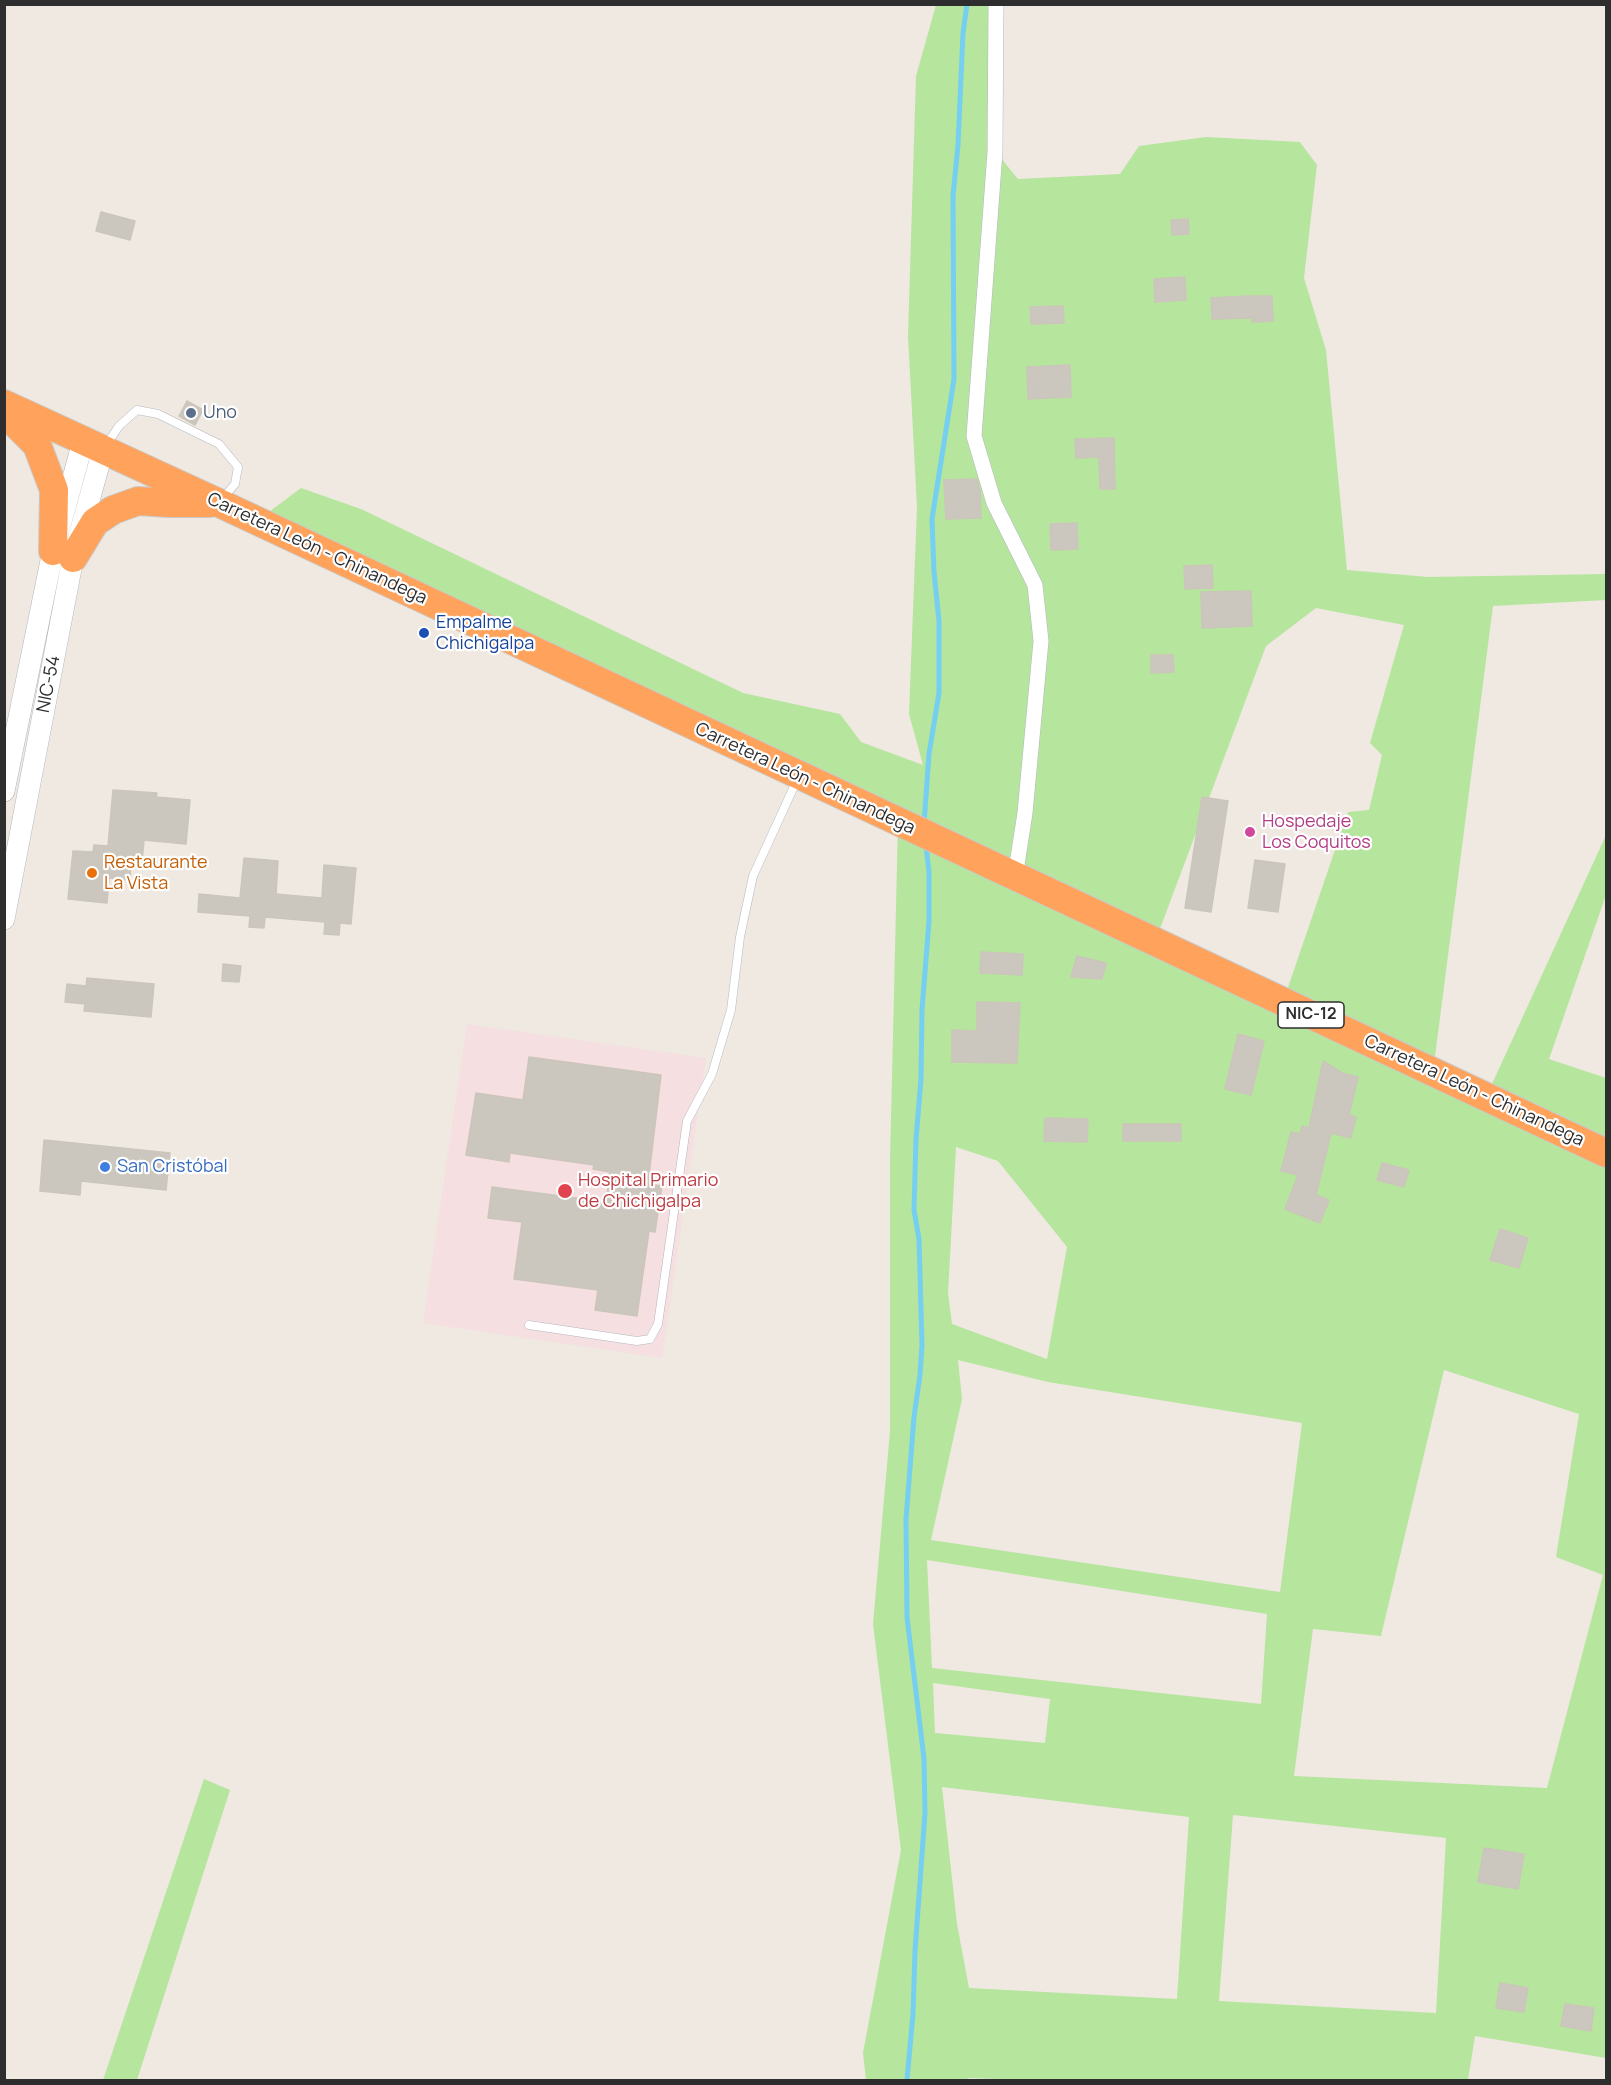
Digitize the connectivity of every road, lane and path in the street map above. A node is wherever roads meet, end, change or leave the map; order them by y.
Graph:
1 (996, 4) edge
2 (4, 404) edge
3 (4, 412) edge
4 (93, 446) junction
5 (219, 503) junction
6 (63, 555) junction
7 (799, 776) junction
8 (4, 791) edge
9 (1015, 877) junction
10 (4, 919) edge
11 (1606, 1153) edge
12 (529, 1325) dead end

1 - 9 street
2 - 4 highway, Carretera León - Chinandega / NIC-12
3 - 6 highway
4 - 5 highway, Carretera León - Chinandega / NIC-12
4 - 5 lane
4 - 6 main road, NIC-54 / NIC-54
5 - 6 highway
5 - 7 highway, Carretera León - Chinandega / NIC-12
6 - 8 main road, NIC-54 / NIC-54
6 - 10 main road, NIC-54 / NIC-54
7 - 9 highway, Carretera León - Chinandega / NIC-12
7 - 12 lane
9 - 11 highway, Carretera León - Chinandega / NIC-12

